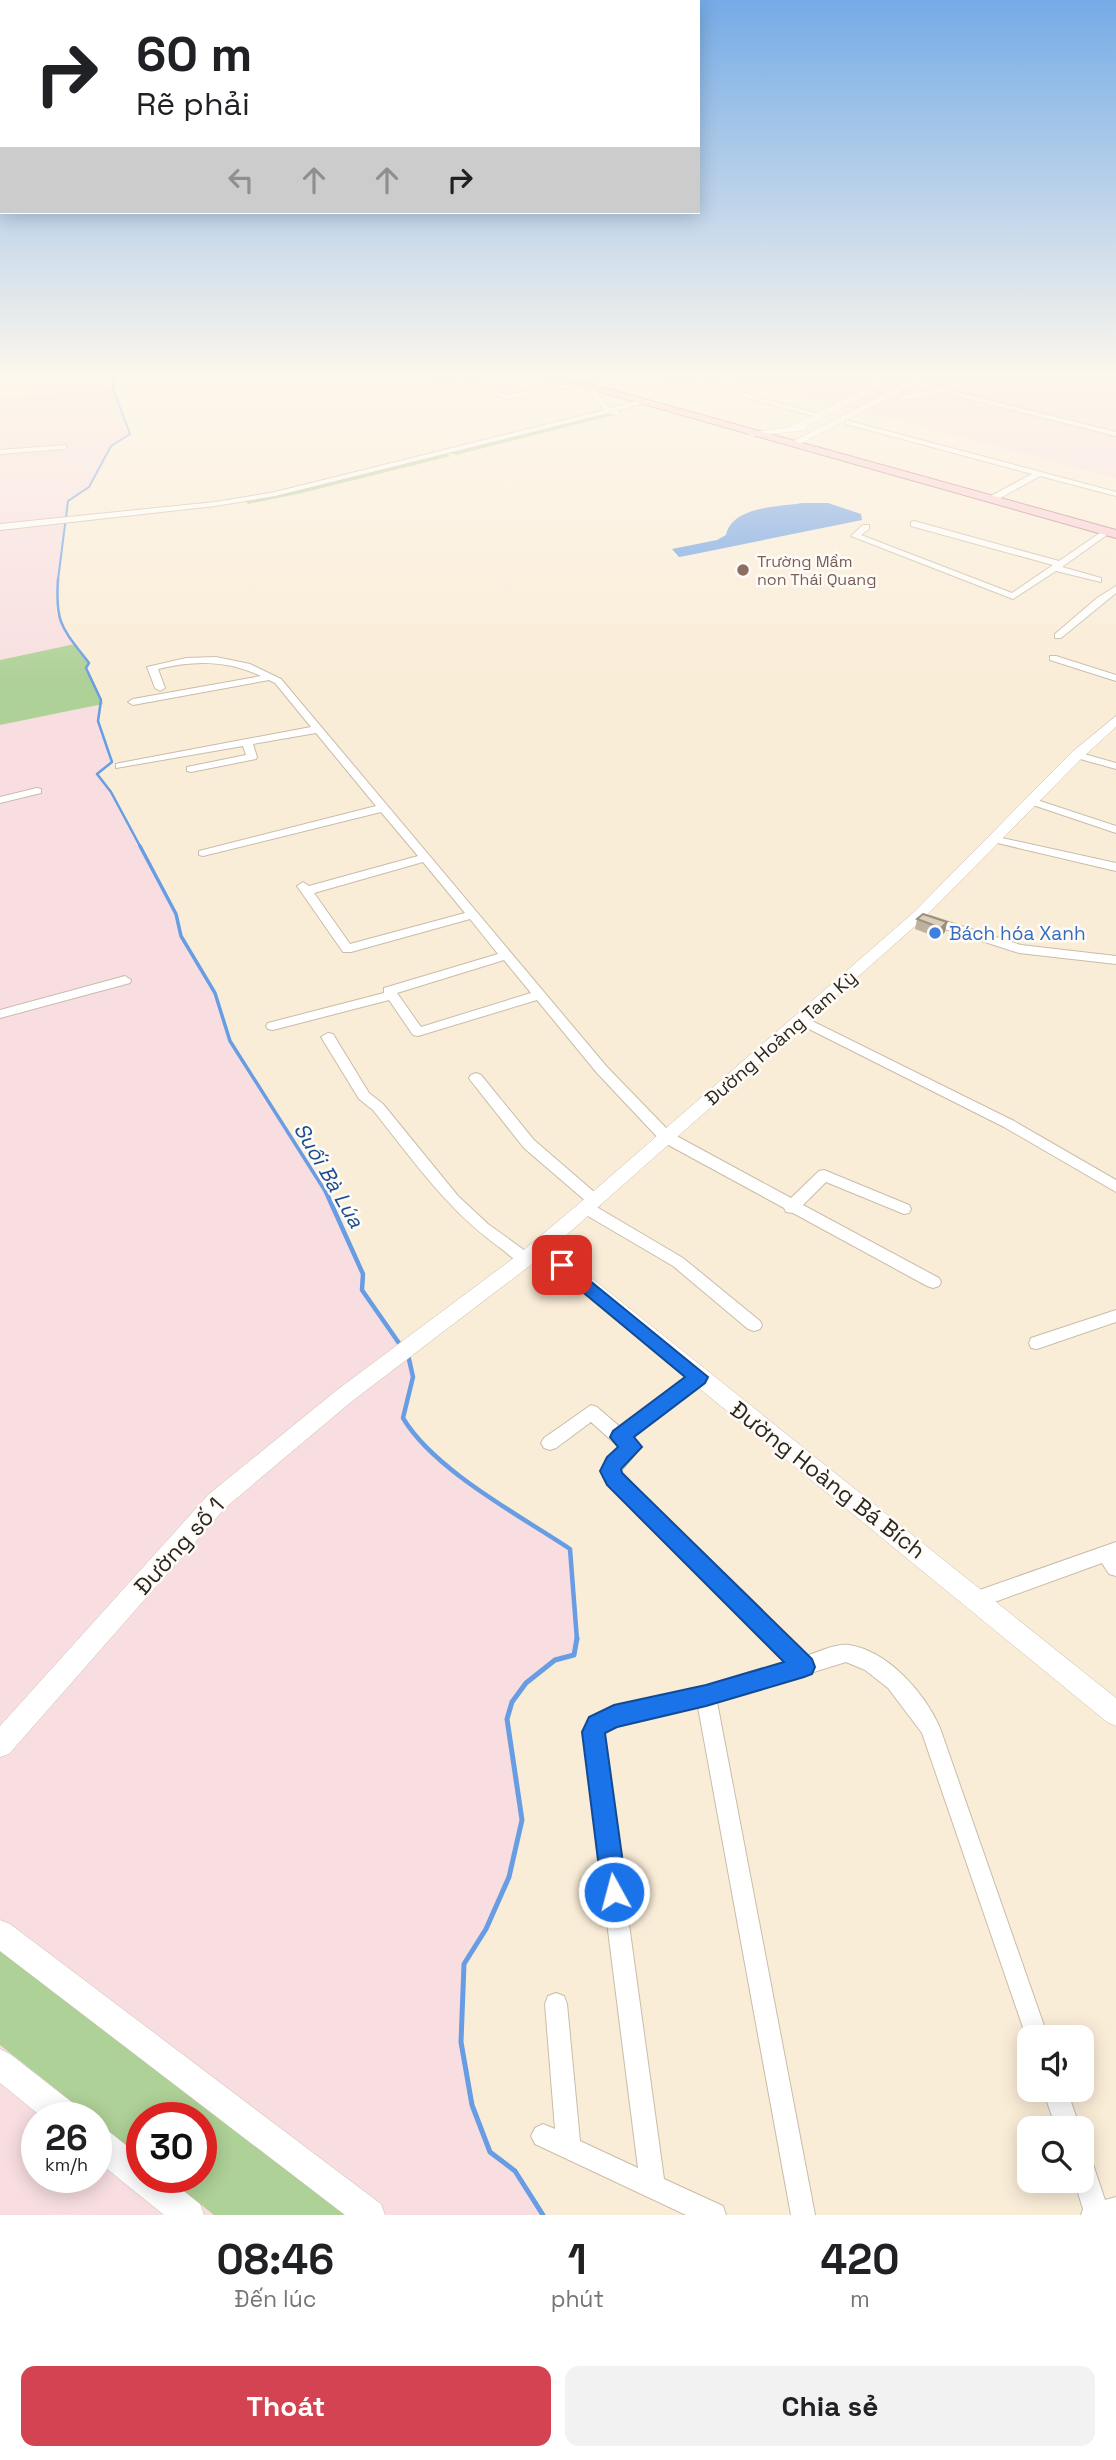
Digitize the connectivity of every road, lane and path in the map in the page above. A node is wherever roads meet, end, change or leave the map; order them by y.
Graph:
1 (353, 475) edge
2 (377, 475) edge
3 (923, 475) edge
4 (1036, 475) edge
5 (1049, 475) edge
6 (1116, 494) edge
7 (992, 499) junction
8 (244, 503) junction
9 (914, 524) dead end
10 (0, 527) edge
11 (866, 527) dead end
12 (1112, 533) edge
13 (1058, 566) junction
14 (1098, 580) dead end
15 (1116, 589) edge
16 (1058, 636) dead end
17 (1053, 658) dead end
18 (272, 677) junction
19 (1116, 678) edge
20 (160, 688) dead end
21 (133, 702) dead end
22 (1116, 720) edge
23 (319, 729) junction
24 (247, 743) junction
25 (1077, 755) junction
26 (120, 766) dead end
27 (1116, 766) edge
28 (191, 769) dead end
29 (37, 792) dead end
30 (0, 800) edge
31 (1031, 801) junction
32 (383, 808) junction
33 (1116, 830) edge
34 (993, 839) junction
35 (203, 853) dead end
36 (425, 858) junction
37 (1116, 867) edge
38 (474, 914) junction
39 (918, 916) junction
40 (507, 955) junction
41 (1116, 960) edge
42 (125, 980) dead end
43 (391, 995) junction
44 (539, 995) junction
45 (0, 1014) edge
46 (802, 1020) junction
47 (274, 1026) dead end
48 (328, 1037) dead end
49 (476, 1078) dead end
50 (666, 1137) junction
51 (1116, 1187) edge
52 (591, 1205) junction
53 (791, 1208) junction
54 (904, 1209) dead end
55 (533, 1253) junction
56 (933, 1282) dead end
57 (1116, 1316) edge
58 (754, 1325) dead end
59 (427, 1334) joint
60 (1037, 1343) dead end
61 (699, 1377) junction
62 (620, 1437) junction
63 (550, 1443) dead end
64 (1113, 1557) edge
65 (978, 1599) junction
66 (804, 1667) junction
67 (706, 1696) junction
68 (1116, 1714) edge
69 (0, 1745) edge
70 (0, 1934) edge
71 (556, 2004) dead end
72 (1033, 2025) edge
73 (0, 2064) edge
74 (47, 2102) edge
75 (543, 2136) dead end
76 (569, 2148) junction
77 (112, 2154) edge
78 (653, 2186) junction
79 (1093, 2193) edge
80 (1102, 2213) edge
81 (189, 2215) edge
82 (370, 2215) edge
83 (714, 2215) edge
84 (803, 2215) edge

1 - 8 street
2 - 8 street
3 - 7 main road
4 - 7 street
5 - 6 street
7 - 12 main road
8 - 10 street
9 - 13 street
11 - 13 street
12 - 13 street
13 - 14 street
15 - 16 street
17 - 19 street
18 - 20 street
18 - 21 street
18 - 23 street
22 - 25 street, Đường Hoàng Tam Kỳ
23 - 24 street
23 - 32 street
24 - 26 street
24 - 28 street
25 - 27 street
25 - 31 street, Đường Hoàng Tam Kỳ
29 - 30 street
31 - 33 street
31 - 34 street, Đường Hoàng Tam Kỳ
32 - 35 street
32 - 36 street
34 - 37 street
34 - 39 street, Đường Hoàng Tam Kỳ
36 - 38 street
36 - 38 street
38 - 40 street
39 - 41 street
39 - 46 street, Đường Hoàng Tam Kỳ
40 - 43 street
40 - 44 street
42 - 45 street
43 - 44 street
43 - 47 street
44 - 50 street
46 - 50 street, Đường Hoàng Tam Kỳ
46 - 51 street
48 - 55 street
49 - 52 street
50 - 52 street, Đường Hoàng Tam Kỳ
50 - 53 street
52 - 55 street, Đường Hoàng Tam Kỳ
52 - 58 street
53 - 54 street
53 - 56 street
55 - 59 street, Đường Hoàng Tam Kỳ
55 - 61 street, Đường Hoàng Bá Bích
57 - 60 street
59 - 69 street, Đường số 1
61 - 62 street
61 - 65 street, Đường Hoàng Bá Bích
62 - 63 street
62 - 66 street
64 - 65 street
65 - 68 street, Đường Hoàng Bá Bích
66 - 67 street
66 - 72 street
67 - 78 street
67 - 84 street
70 - 82 street
71 - 76 street
73 - 74 street
75 - 76 street
76 - 78 street
77 - 81 street
78 - 83 street
79 - 80 street

